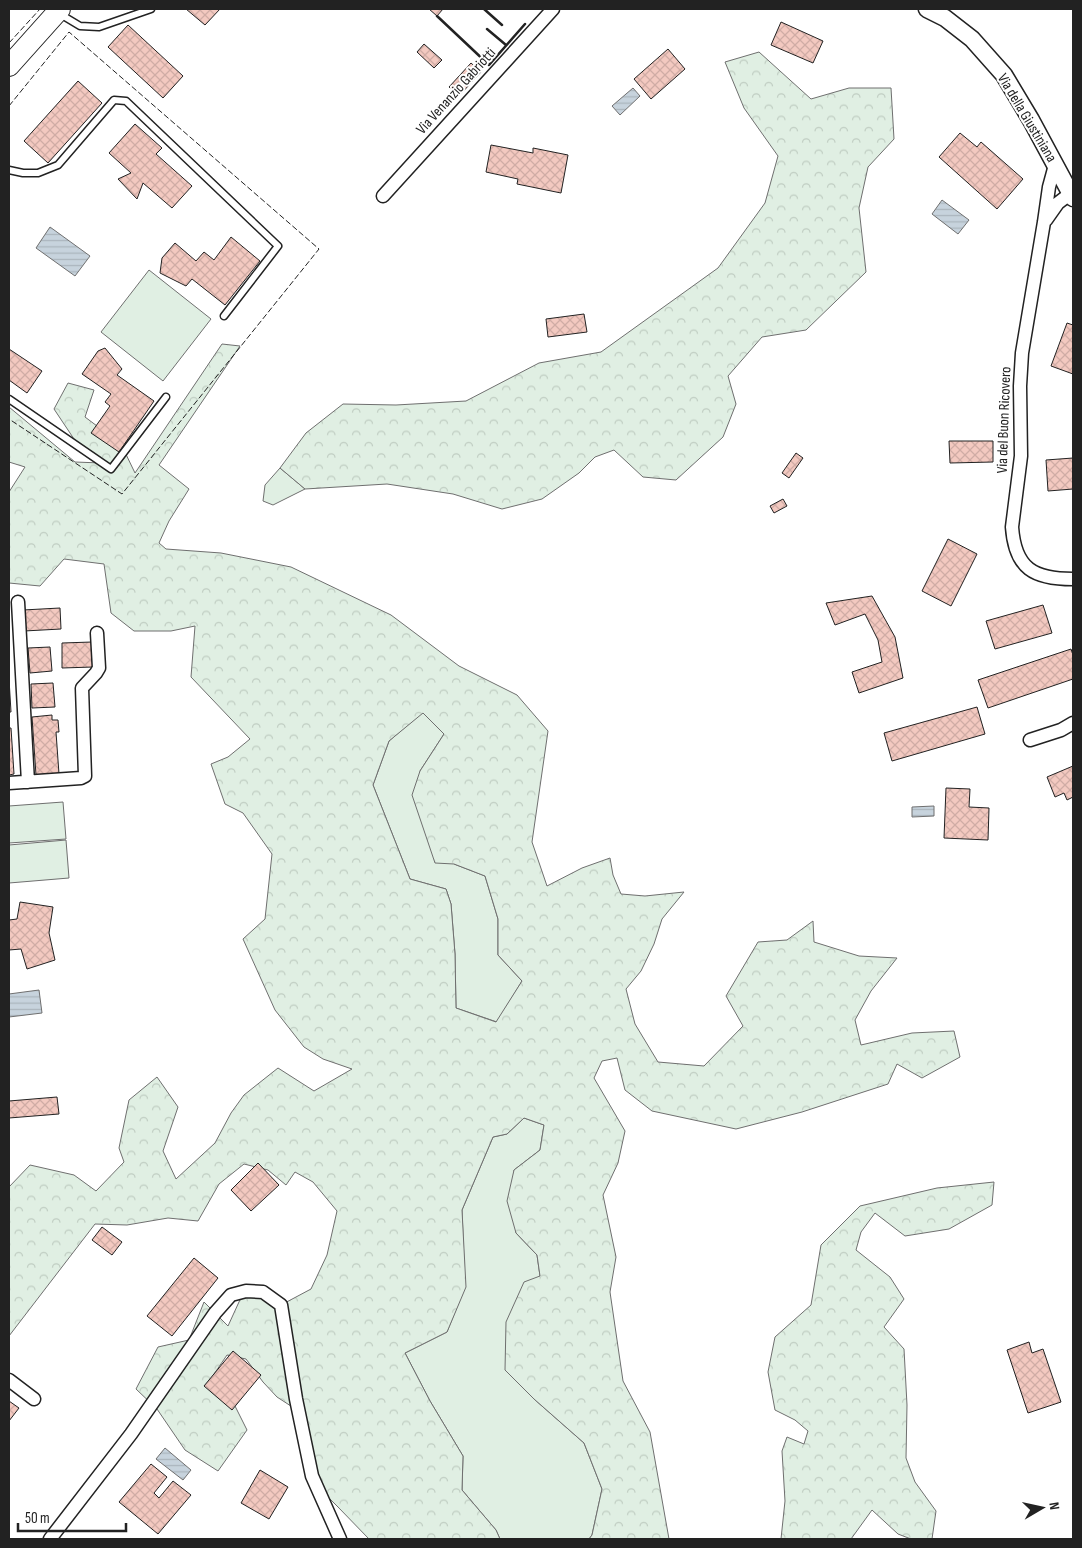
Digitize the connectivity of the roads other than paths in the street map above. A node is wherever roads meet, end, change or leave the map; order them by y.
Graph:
1 (151, 9) edge
2 (553, 9) edge
3 (927, 9) edge
4 (58, 11) edge
5 (9, 66) edge
6 (1055, 165) junction
7 (9, 170) edge
8 (1072, 195) edge
9 (383, 196) dead end
10 (1044, 222) junction
11 (224, 316) dead end
12 (166, 397) dead end
13 (9, 399) edge
14 (1073, 579) edge
15 (18, 602) dead end
16 (97, 633) dead end
17 (1073, 723) edge
18 (1030, 740) dead end
19 (28, 782) junction
20 (9, 783) edge
21 (9, 1380) edge
22 (34, 1399) dead end
23 (50, 1539) edge
24 (340, 1539) edge

1 - 4 lane
2 - 9 street, Via Venanzio Gabriotti
3 - 6 street, Via della Giustiniana
4 - 5 main road
6 - 8 street, Via della Giustiniana
6 - 10 street, Via del Buon Ricovero
7 - 11 lane
8 - 10 street, Via del Buon Ricovero
10 - 14 street, Via del Buon Ricovero
12 - 13 lane
15 - 19 street
16 - 19 street
17 - 18 street
19 - 20 street
21 - 22 street
23 - 24 street

